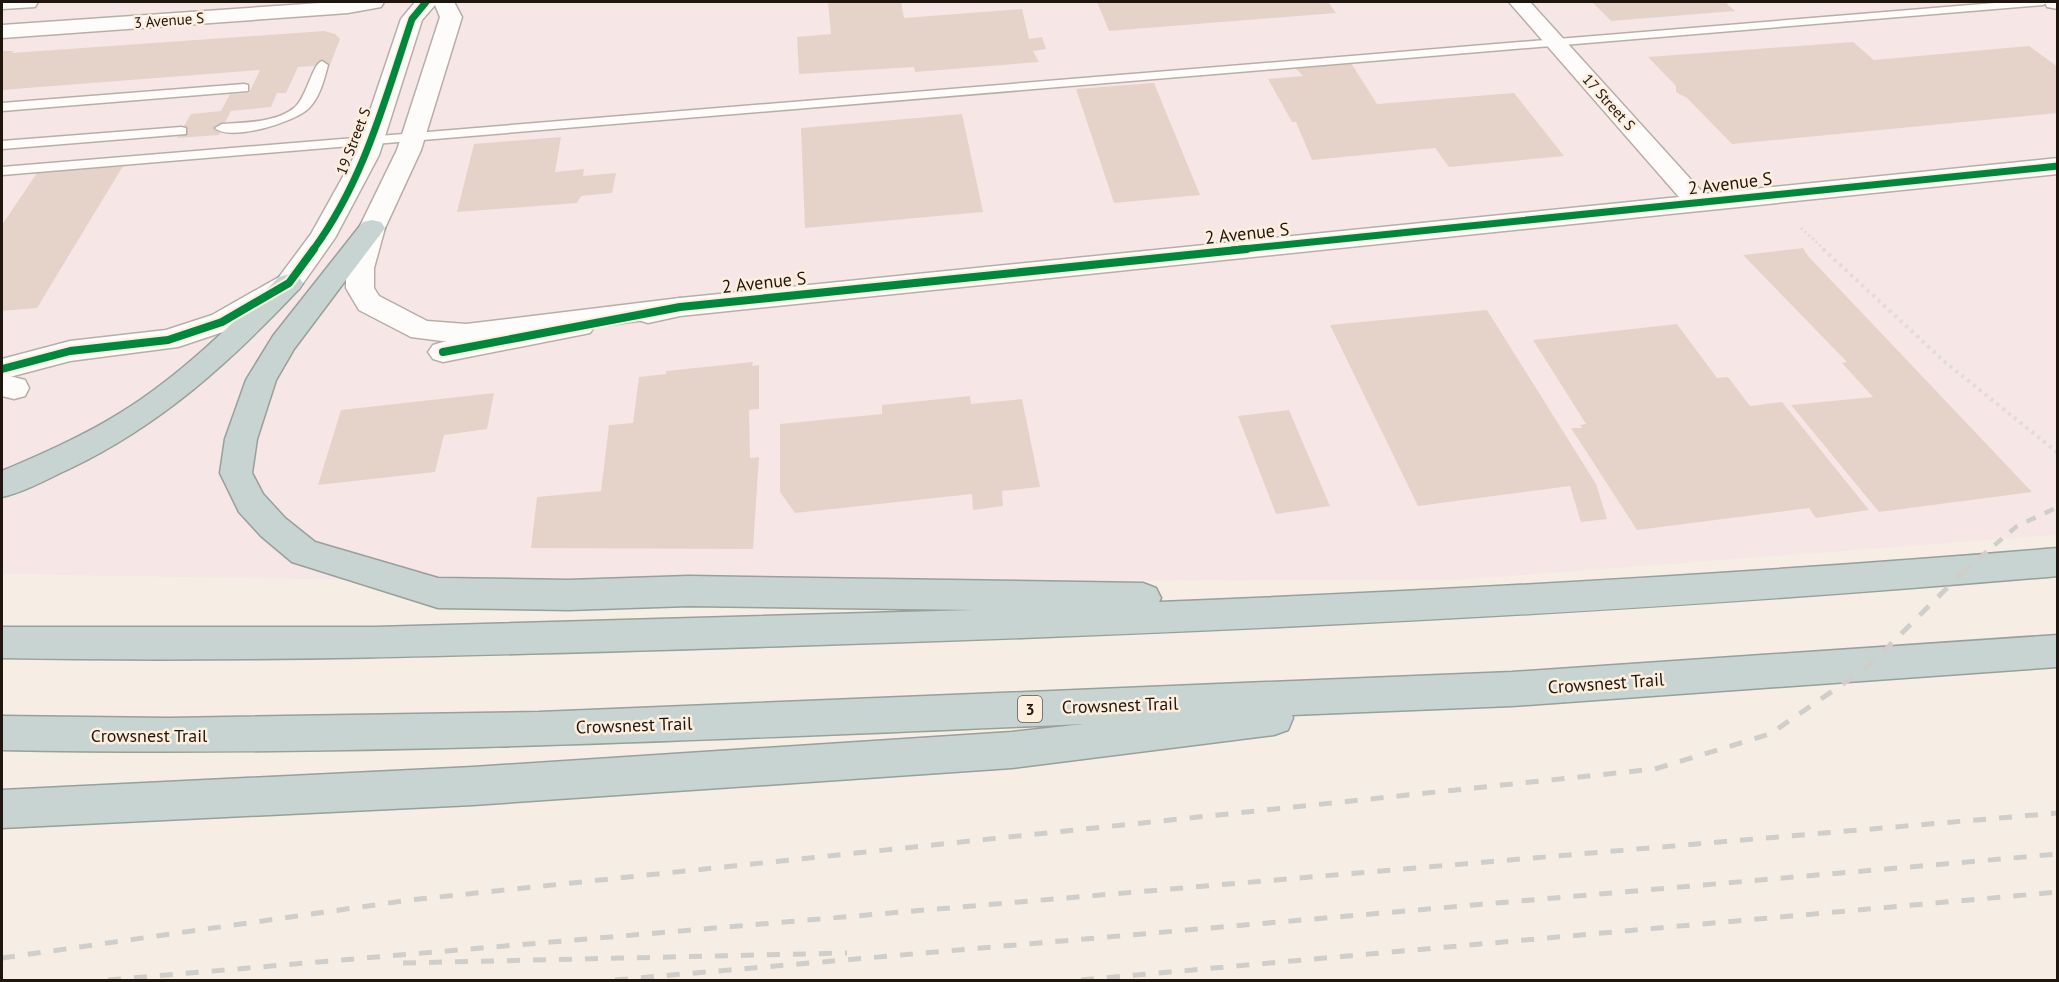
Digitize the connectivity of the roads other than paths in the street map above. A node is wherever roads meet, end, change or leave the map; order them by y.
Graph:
1 (27, 2) edge
2 (373, 2) edge
3 (426, 2) edge
4 (444, 2) edge
5 (1520, 2) edge
6 (2043, 2) edge
7 (2, 3) edge
8 (2, 32) edge
9 (1554, 41) junction
10 (322, 65) dead end
11 (244, 88) dead end
12 (2, 107) edge
13 (222, 128) dead end
14 (181, 131) dead end
15 (413, 137) junction
16 (372, 140) junction
17 (2, 145) edge
18 (2058, 166) edge
19 (2, 171) edge
20 (1699, 204) junction
21 (372, 228) junction
22 (289, 283) junction
23 (680, 307) junction
24 (443, 352) dead end
25 (6, 380) edge
26 (2, 485) edge
27 (2058, 562) edge
28 (1496, 603) junction
29 (2, 643) edge
30 (2058, 651) edge
31 (1512, 689) junction
32 (2, 733) edge
33 (169, 736) junction
34 (2, 743) edge
35 (2, 809) edge

1 - 7 street
2 - 8 street, 3 Avenue S
3 - 16 street, 19 Street S
4 - 15 street
5 - 9 street, 17 Street S
6 - 9 lane
9 - 15 lane
9 - 20 street, 17 Street S
10 - 13 lane
11 - 12 lane
14 - 17 lane
15 - 16 lane
15 - 21 street
16 - 19 lane
16 - 22 street, 19 Street S
18 - 20 street, 2 Avenue S
20 - 23 street, 2 Avenue S
21 - 23 street
21 - 28 highway
22 - 25 street
22 - 26 highway
23 - 24 street, 2 Avenue S
27 - 28 highway
28 - 29 highway
30 - 31 highway, Crowsnest Trail / 3
31 - 33 highway, Crowsnest Trail / 3
31 - 35 highway
32 - 33 highway, Crowsnest Trail / 3
33 - 34 highway

